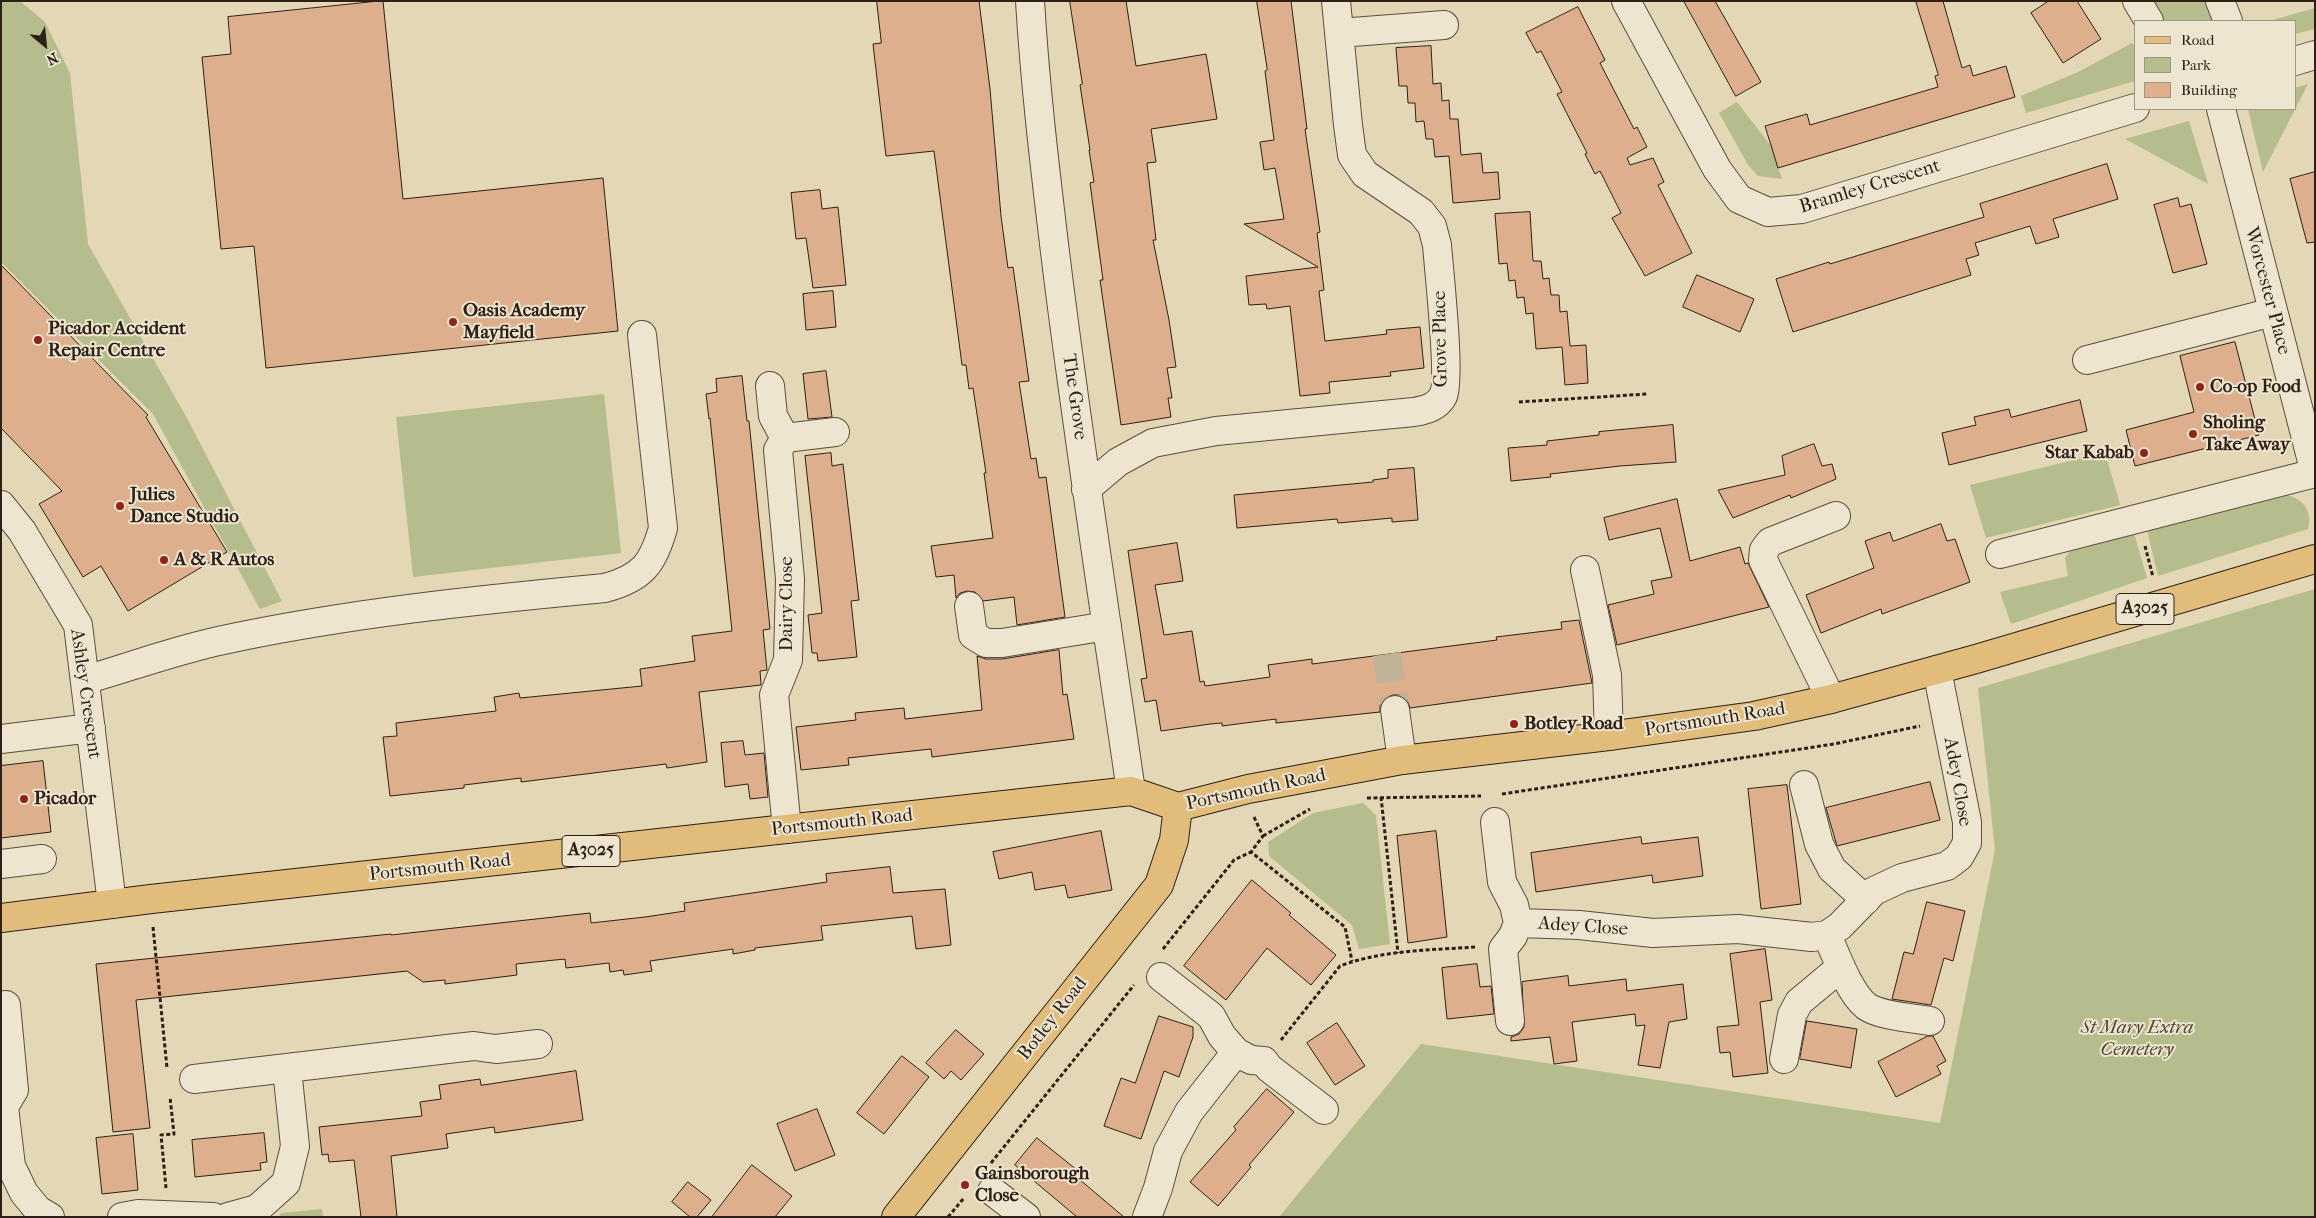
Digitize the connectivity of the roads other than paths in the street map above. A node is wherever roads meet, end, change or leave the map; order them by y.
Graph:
1 (1030, 1) edge
2 (1336, 1) edge
3 (1626, 1) edge
4 (2137, 1) edge
5 (2220, 1) edge
6 (2148, 20) edge
7 (2228, 20) edge
8 (1444, 24) dead end
9 (1339, 33) junction
10 (2315, 55) edge
11 (2296, 61) edge
12 (2134, 108) edge
13 (2221, 110) edge
14 (2273, 312) junction
15 (642, 335) dead end
16 (2087, 360) dead end
17 (770, 386) dead end
18 (835, 432) dead end
19 (785, 438) junction
20 (2315, 473) edge
21 (1086, 489) junction
22 (1, 505) edge
23 (1836, 516) dead end
24 (2000, 554) dead end
25 (2315, 559) edge
26 (1585, 570) dead end
27 (969, 606) dead end
28 (1106, 626) junction
29 (1937, 670) junction
30 (84, 680) junction
31 (1831, 699) junction
32 (1395, 710) tunnel mouth
33 (91, 728) junction
34 (1609, 736) junction
35 (1, 740) edge
36 (1390, 762) junction
37 (1804, 785) dead end
38 (1131, 791) junction
39 (1178, 807) junction
40 (1494, 809) road end
41 (787, 829) junction
42 (42, 859) dead end
43 (1, 864) edge
44 (1866, 900) junction
45 (112, 904) junction
46 (1, 918) edge
47 (1518, 923) junction
48 (1827, 935) junction
49 (1160, 965) road end
50 (1847, 977) junction
51 (6, 1004) dead end
52 (1930, 1021) dead end
53 (1510, 1022) dead end
54 (538, 1044) dead end
55 (1236, 1052) junction
56 (1784, 1060) dead end
57 (287, 1069) junction
58 (181, 1077) road end
59 (3, 1107) edge
60 (1324, 1110) dead end
61 (982, 1185) road end
62 (50, 1217) edge
63 (122, 1217) edge
64 (213, 1217) edge
65 (228, 1217) edge
66 (896, 1217) edge
67 (1026, 1217) edge
68 (1147, 1217) edge

1 - 21 street, The Grove
2 - 9 street, Grove Place
3 - 12 street, Bramley Crescent
4 - 6 street
5 - 7 street
8 - 9 street
9 - 21 street, Grove Place
10 - 11 street
13 - 14 street, Worcester Place
14 - 16 street
14 - 20 street, Worcester Place
15 - 30 street
17 - 19 street
18 - 19 street
19 - 41 street, Dairy Close
20 - 24 street
21 - 28 street, The Grove
22 - 30 street, Ashley Crescent
23 - 31 street
25 - 29 main road, Portsmouth Road / A3025
26 - 34 street
27 - 28 street
28 - 38 street, The Grove
29 - 31 main road, Portsmouth Road / A3025
29 - 44 street, Adey Close
30 - 33 street, Ashley Crescent
31 - 34 main road, Portsmouth Road / A3025
32 - 36 street
33 - 35 street
33 - 45 street, Ashley Crescent
34 - 36 main road, Portsmouth Road / A3025
36 - 39 main road, Portsmouth Road / A3025
37 - 44 street
38 - 39 main road, Portsmouth Road / A3025
38 - 41 main road, Portsmouth Road / A3025
39 - 66 main road, Botley Road
40 - 47 street, Adey Close
41 - 45 main road, Portsmouth Road / A3025
42 - 43 street
44 - 48 street, Adey Close
45 - 46 main road, Portsmouth Road / A3025
47 - 48 street, Adey Close
47 - 53 street, Adey Close
48 - 50 street
49 - 55 street
50 - 52 street
50 - 56 street
51 - 59 street
54 - 57 street
55 - 60 street
55 - 68 street
57 - 58 street
57 - 65 street
59 - 62 street
61 - 67 street
63 - 64 street

